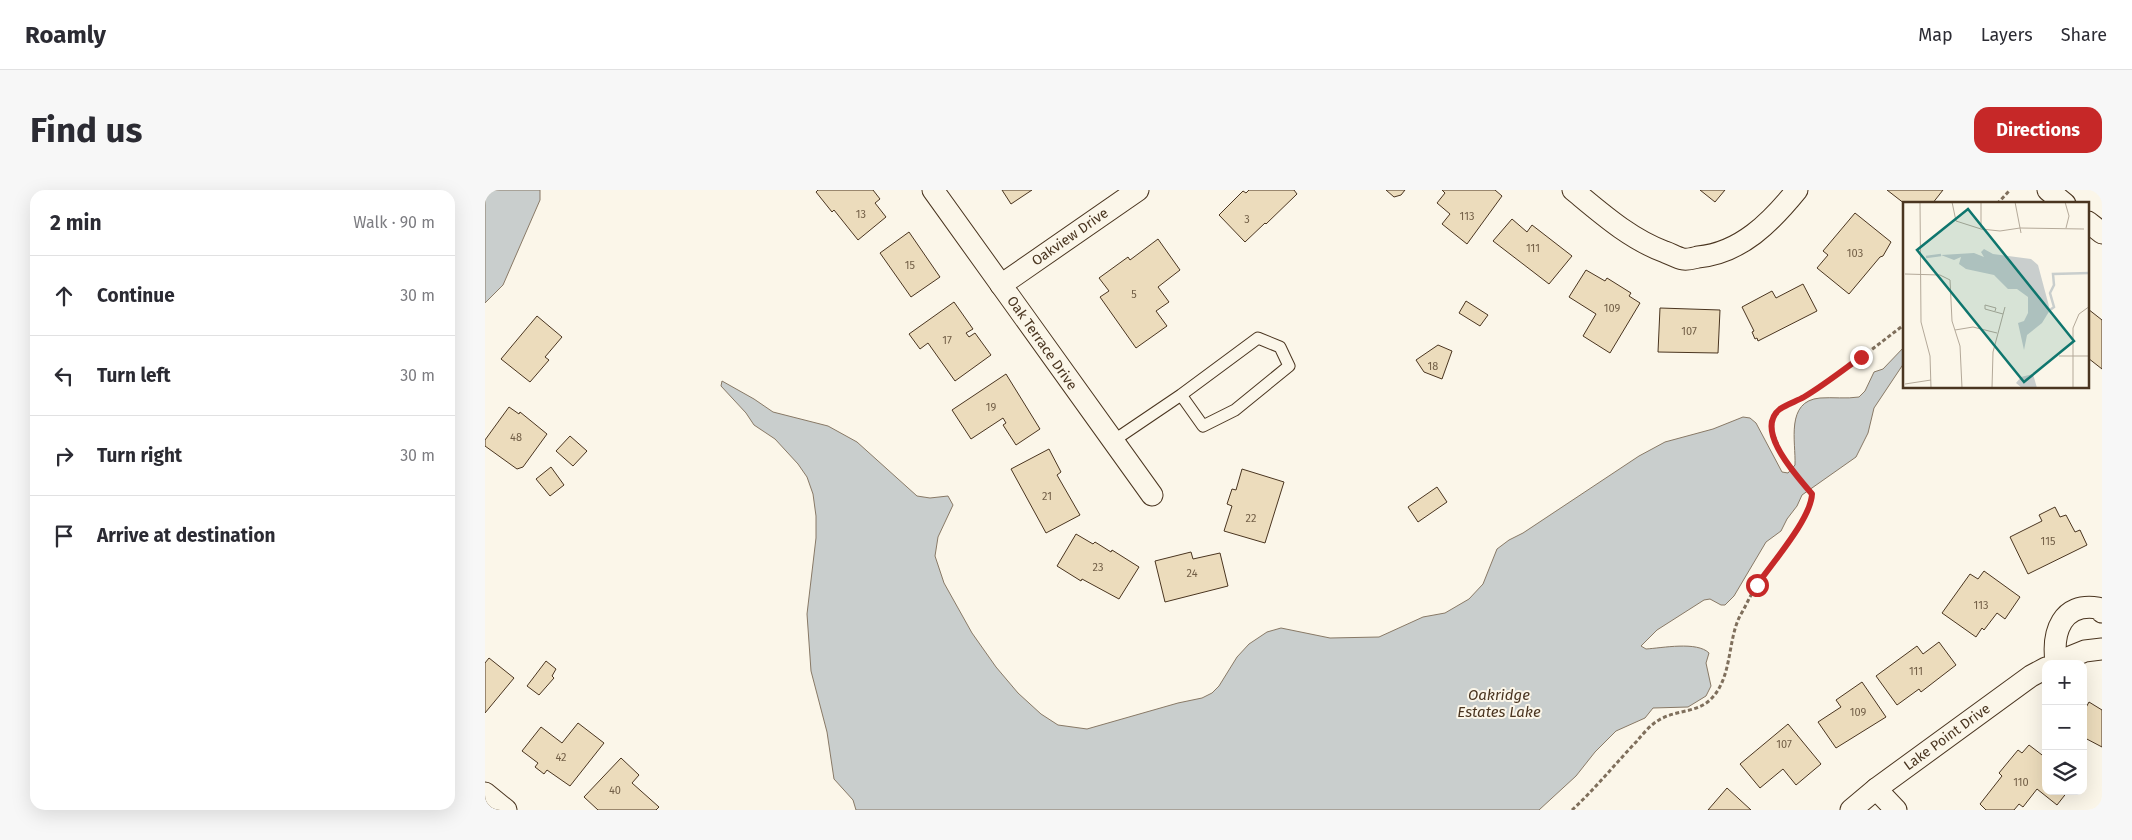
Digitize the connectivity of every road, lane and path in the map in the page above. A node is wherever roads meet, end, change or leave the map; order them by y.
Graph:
1 (933, 190) edge
2 (1138, 190) edge
3 (1573, 190) edge
4 (1797, 190) edge
5 (2010, 190) edge
6 (2048, 190) edge
7 (1999, 202) edge
8 (2063, 202) edge
9 (2089, 223) edge
10 (2102, 233) edge
11 (1001, 285) junction
12 (1903, 326) edge
13 (1181, 395) junction
14 (1113, 442) junction
15 (1153, 495) dead end
16 (2102, 612) edge
17 (2102, 649) edge
18 (2053, 660) edge
19 (2064, 660) edge
20 (2042, 670) edge
21 (1876, 789) junction
22 (485, 793) edge
23 (507, 810) edge
24 (1572, 810) edge
25 (1851, 810) edge
26 (1896, 810) edge

1 - 11 street, Oak Terrace Drive
2 - 11 street, Oakview Drive
3 - 4 street
5 - 7 path
6 - 8 street
9 - 10 street
11 - 14 street, Oak Terrace Drive
12 - 24 path
13 - 13 lane
13 - 14 lane
14 - 15 street, Oak Terrace Drive
16 - 18 street
17 - 19 street, Lake Point Drive
20 - 21 street, Lake Point Drive
21 - 25 street, Lake Point Drive
21 - 26 street
22 - 23 street

